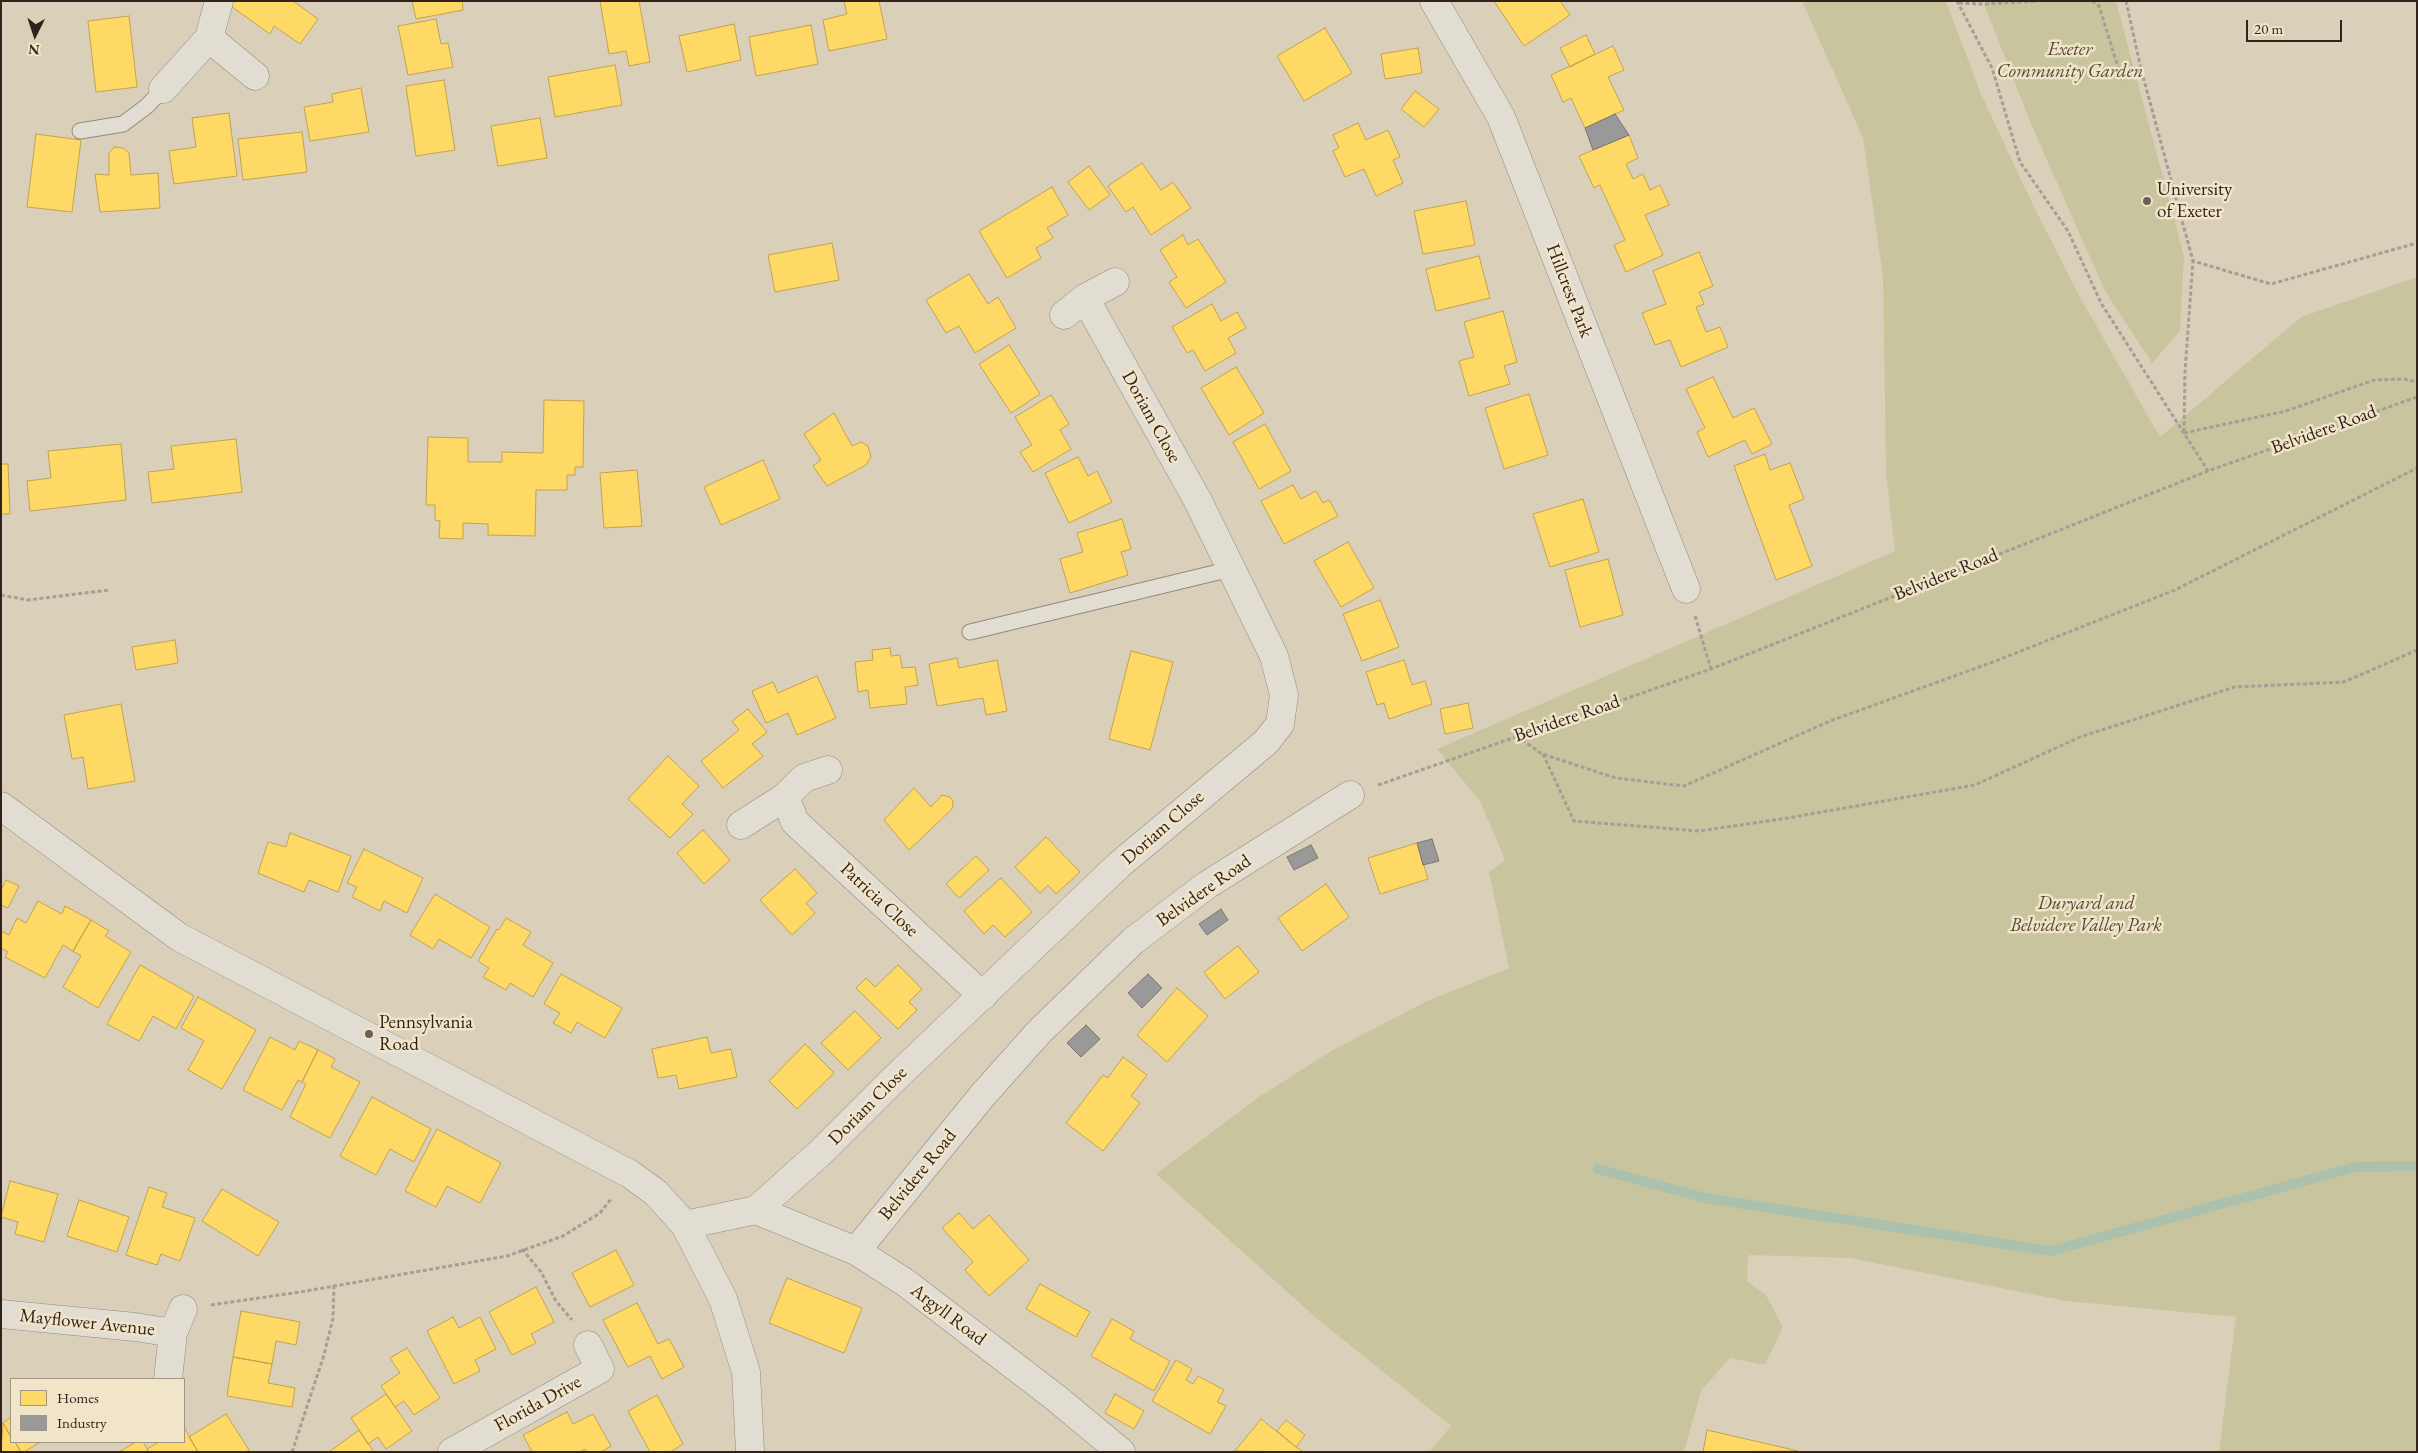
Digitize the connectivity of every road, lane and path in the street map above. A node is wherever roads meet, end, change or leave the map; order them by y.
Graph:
1 (219, 1) edge
2 (1434, 1) edge
3 (2038, 1) edge
4 (2092, 1) edge
5 (2126, 1) edge
6 (1958, 2) edge
7 (209, 38) junction
8 (255, 76) dead end
9 (2122, 80) dead end
10 (163, 89) joint
11 (80, 131) dead end
12 (2417, 243) edge
13 (2193, 261) junction
14 (1116, 282) dead end
15 (1085, 298) junction
16 (1064, 315) dead end
17 (2417, 382) edge
18 (2417, 397) edge
19 (2184, 433) junction
20 (2417, 468) edge
21 (2208, 471) junction
22 (1231, 570) junction
23 (1686, 589) joint
24 (110, 590) dead end
25 (1, 595) edge
26 (970, 632) dead end
27 (2417, 650) edge
28 (1711, 669) junction
29 (1517, 736) junction
30 (1542, 754) junction
31 (828, 770) dead end
32 (1350, 795) joint
33 (785, 797) junction
34 (1, 806) edge
35 (741, 825) dead end
36 (983, 996) junction
37 (630, 1174) junction
38 (756, 1210) junction
39 (685, 1225) junction
40 (522, 1249) junction
41 (856, 1251) junction
42 (334, 1285) junction
43 (1, 1314) edge
44 (178, 1321) junction
45 (588, 1345) joint
46 (168, 1378) edge
47 (292, 1452) edge
48 (452, 1452) edge
49 (750, 1452) edge
50 (1121, 1452) edge

1 - 7 street
2 - 23 street, Hillcrest Park
3 - 6 path
4 - 9 path
5 - 13 path
6 - 19 path
7 - 8 street
7 - 10 street
10 - 11 lane
12 - 13 path
13 - 19 path
14 - 15 street
15 - 16 street
15 - 22 street, Doriam Close
17 - 19 path
18 - 21 path, Belvidere Road
19 - 21 path
20 - 30 path
21 - 28 path, Belvidere Road
22 - 26 lane
22 - 36 street, Doriam Close
23 - 28 path
24 - 25 path
27 - 30 path
28 - 29 path, Belvidere Road
29 - 30 path
29 - 32 path, Belvidere Road
31 - 33 street
32 - 41 street, Belvidere Road
33 - 35 street
33 - 36 street, Patricia Close
34 - 37 street
36 - 38 street, Doriam Close
37 - 39 street
37 - 40 path
38 - 39 street, Doriam Close
38 - 41 street, Argyll Road
39 - 49 street
40 - 42 path
40 - 45 path
41 - 50 street, Argyll Road
42 - 44 path
42 - 47 path
43 - 44 street, Mayflower Avenue
44 - 46 street, Mayflower Avenue
45 - 48 street, Florida Drive

